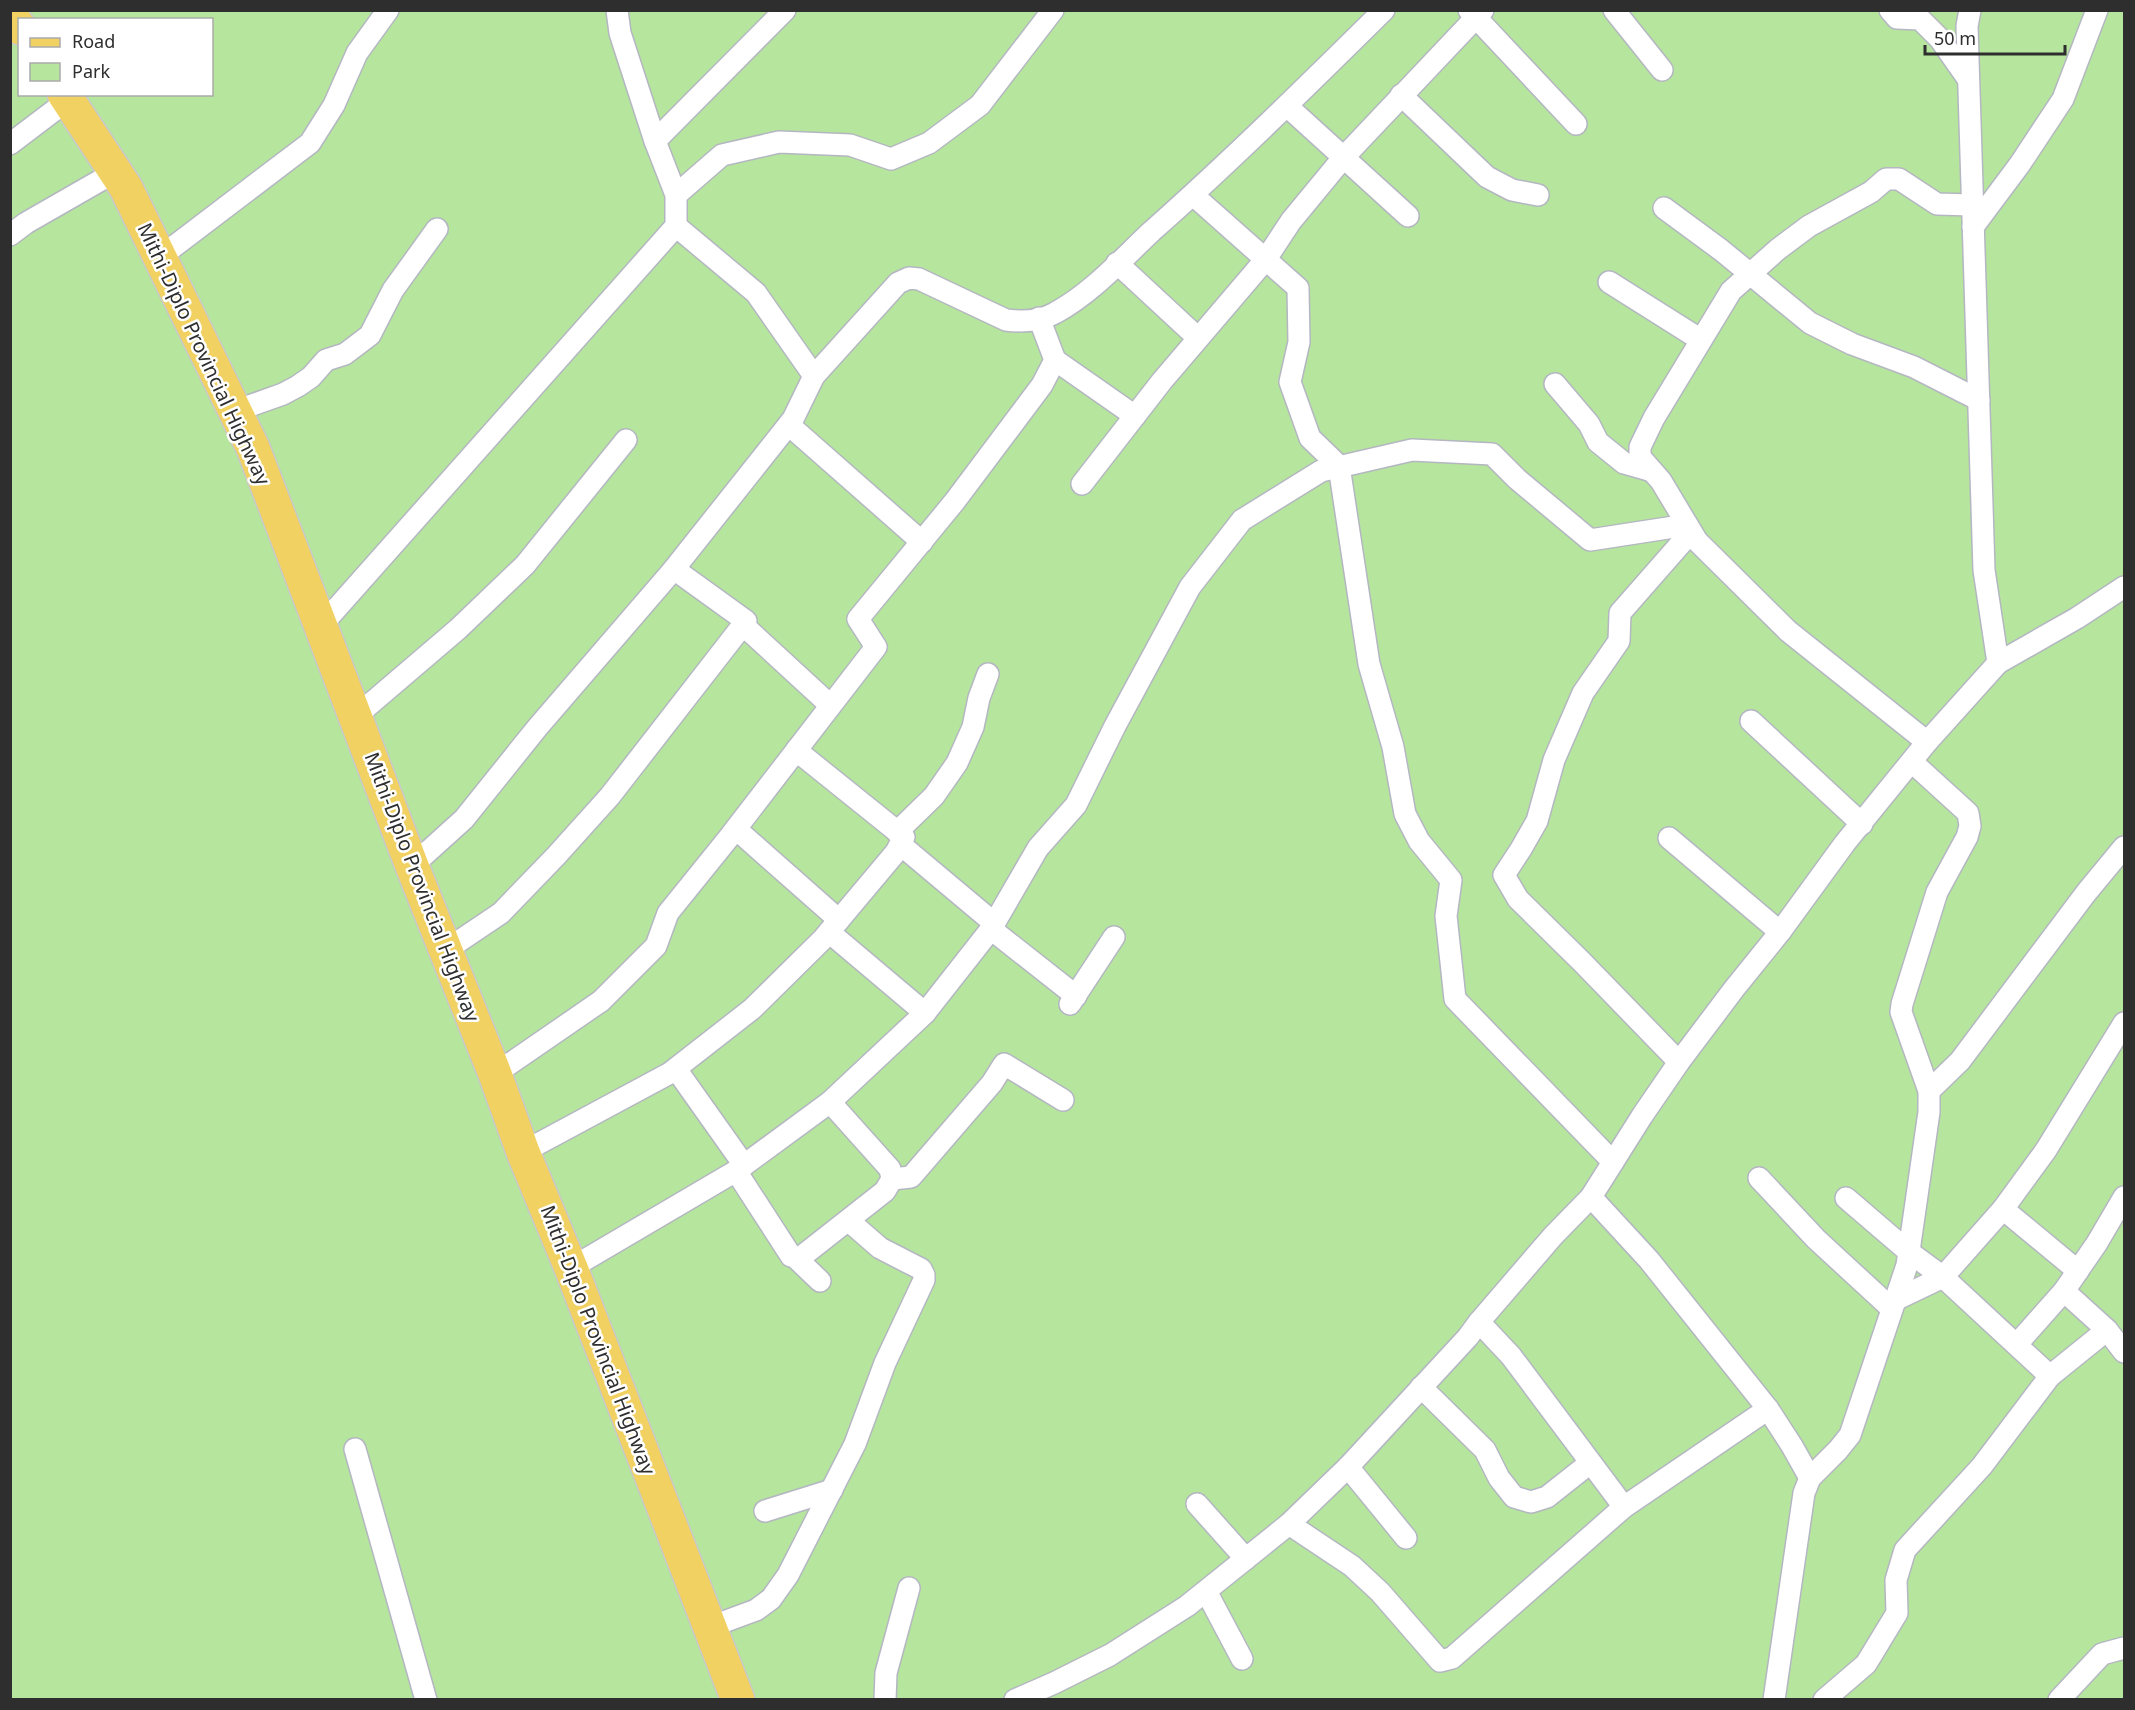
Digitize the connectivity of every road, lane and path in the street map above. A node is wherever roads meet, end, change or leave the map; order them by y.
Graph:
1 (388, 10) edge
2 (618, 10) edge
3 (785, 10) edge
4 (1053, 10) edge
5 (1383, 10) edge
6 (1614, 10) edge
7 (1890, 10) edge
8 (1970, 10) edge
9 (2097, 10) edge
10 (1476, 13) edge
11 (1662, 70) dead end
12 (1968, 79) junction
13 (1401, 95) junction
14 (66, 98) edge
15 (1287, 106) junction
16 (1576, 124) dead end
17 (655, 141) junction
18 (10, 144) edge
19 (1343, 158) junction
20 (115, 172) junction
21 (676, 195) junction
22 (1192, 195) junction
23 (1538, 195) dead end
24 (1972, 205) junction
25 (1664, 208) dead end
26 (1408, 216) dead end
27 (676, 226) junction
28 (1973, 227) junction
29 (437, 229) dead end
30 (10, 235) edge
31 (160, 257) junction
32 (1266, 259) junction
33 (1117, 263) junction
34 (1749, 274) junction
35 (1609, 282) dead end
36 (1040, 318) junction
37 (1198, 338) junction
38 (1701, 340) junction
39 (1055, 360) junction
40 (814, 376) junction
41 (1555, 384) dead end
42 (1978, 400) junction
43 (235, 411) junction
44 (1135, 416) junction
45 (789, 425) junction
46 (626, 441) dead end
47 (1340, 466) junction
48 (1652, 471) junction
49 (1082, 484) dead end
50 (1689, 528) junction
51 (922, 542) junction
52 (674, 569) junction
53 (2124, 587) edge
54 (743, 625) junction
55 (320, 627) junction
56 (1998, 663) junction
57 (988, 674) dead end
58 (831, 705) junction
59 (355, 717) junction
60 (1752, 721) dead end
61 (1927, 742) junction
62 (797, 749) junction
63 (1912, 762) junction
64 (1862, 824) junction
65 (736, 829) junction
66 (899, 838) junction
67 (1669, 838) dead end
68 (2121, 858) edge
69 (412, 866) junction
70 (834, 926) junction
71 (993, 926) junction
72 (1780, 932) junction
73 (1114, 937) dead end
74 (446, 950) junction
75 (925, 1013) junction
76 (2124, 1023) edge
77 (1679, 1062) junction
78 (676, 1069) junction
79 (495, 1074) junction
80 (1929, 1091) junction
81 (1063, 1100) dead end
82 (830, 1102) junction
83 (523, 1152) junction
84 (1613, 1162) junction
85 (740, 1168) junction
86 (1759, 1178) dead end
87 (892, 1179) junction
88 (1591, 1197) junction
89 (2124, 1197) edge
90 (1846, 1198) dead end
91 (2003, 1209) junction
92 (849, 1221) junction
93 (1909, 1252) junction
94 (795, 1258) junction
95 (571, 1268) junction
96 (2078, 1271) junction
97 (1943, 1277) junction
98 (820, 1281) dead end
99 (2064, 1291) junction
100 (1894, 1305) junction
101 (1479, 1322) junction
102 (2107, 1330) junction
103 (2017, 1344) junction
104 (2124, 1352) edge
105 (2050, 1376) junction
106 (1421, 1387) junction
107 (1768, 1408) junction
108 (355, 1449) dead end
109 (1590, 1463) junction
110 (1348, 1467) junction
111 (1810, 1478) junction
112 (832, 1490) junction
113 (1197, 1504) dead end
114 (1624, 1507) junction
115 (765, 1511) dead end
116 (1289, 1524) junction
117 (1406, 1538) dead end
118 (1246, 1558) junction
119 (909, 1588) dead end
120 (1206, 1591) junction
121 (710, 1627) junction
122 (2124, 1648) edge
123 (1242, 1659) dead end
124 (426, 1700) edge
125 (738, 1700) edge
126 (885, 1700) edge
127 (1015, 1700) edge
128 (1774, 1700) edge
129 (1824, 1700) edge
130 (2059, 1700) edge

1 - 31 street
2 - 17 street
3 - 17 street
4 - 21 street
5 - 15 street
6 - 11 street
7 - 12 street
8 - 12 street
9 - 28 street
10 - 13 street
10 - 16 street
12 - 24 street
13 - 19 street
13 - 23 street
14 - 18 street
14 - 20 main road, Mithi-Diplo Provincial Highway
15 - 19 street
15 - 22 street
17 - 21 street
19 - 26 street
19 - 32 street
20 - 30 street
20 - 31 main road, Mithi-Diplo Provincial Highway
21 - 27 street
22 - 32 street
22 - 33 street
24 - 28 street
24 - 34 street
25 - 34 street
27 - 40 street
27 - 55 street
28 - 42 street
29 - 43 street
31 - 43 main road, Mithi-Diplo Provincial Highway
32 - 37 street
32 - 47 street
33 - 36 street
33 - 37 street
34 - 38 street
34 - 42 street
35 - 38 street
36 - 39 street
36 - 40 street
37 - 44 street
38 - 48 street
39 - 44 street
39 - 51 street
40 - 45 street
41 - 48 street
42 - 56 street
43 - 55 main road, Mithi-Diplo Provincial Highway
44 - 49 street
45 - 51 street
45 - 52 street
46 - 59 street
47 - 50 street
47 - 71 street
47 - 84 street
48 - 50 street
50 - 61 street
50 - 77 street
51 - 58 street
52 - 54 street
52 - 69 street
53 - 56 street
54 - 58 street
54 - 74 street
55 - 59 main road, Mithi-Diplo Provincial Highway
56 - 61 street
57 - 66 street
58 - 62 street
59 - 69 main road, Mithi-Diplo Provincial Highway
60 - 64 street
61 - 63 street
62 - 65 street
62 - 66 street
63 - 64 street
63 - 80 street
64 - 72 street
65 - 70 street
65 - 79 street
66 - 70 street
66 - 71 street
67 - 72 street
68 - 80 street
69 - 74 main road, Mithi-Diplo Provincial Highway
70 - 75 street
70 - 78 street
71 - 73 street
71 - 75 street
72 - 77 street
74 - 79 main road, Mithi-Diplo Provincial Highway
75 - 82 street
76 - 91 street
77 - 84 street
78 - 83 street
78 - 85 street
79 - 83 main road, Mithi-Diplo Provincial Highway
80 - 93 street
81 - 87 street
82 - 85 street
82 - 87 street
83 - 95 main road, Mithi-Diplo Provincial Highway
84 - 88 street
85 - 94 street
85 - 95 street
86 - 100 street
87 - 92 street
88 - 101 street
88 - 107 street
89 - 96 street
90 - 93 street
91 - 96 street
91 - 97 street
92 - 94 street
92 - 112 street
93 - 97 street
93 - 100 street
94 - 98 street
95 - 121 main road, Mithi-Diplo Provincial Highway
96 - 99 street
97 - 100 street
97 - 103 street
99 - 102 street
99 - 103 street
100 - 111 street
101 - 106 street
101 - 109 street
102 - 104 street
102 - 105 street
103 - 105 street
105 - 129 street
106 - 109 street
106 - 110 street
107 - 111 street
107 - 114 street
108 - 124 street
109 - 114 street
110 - 116 street
110 - 117 street
111 - 128 street
112 - 115 street
112 - 121 street
113 - 118 street
114 - 116 street
116 - 118 street
118 - 120 street
119 - 126 street
120 - 123 street
120 - 127 street
121 - 125 main road, Mithi-Diplo Provincial Highway
122 - 130 street

